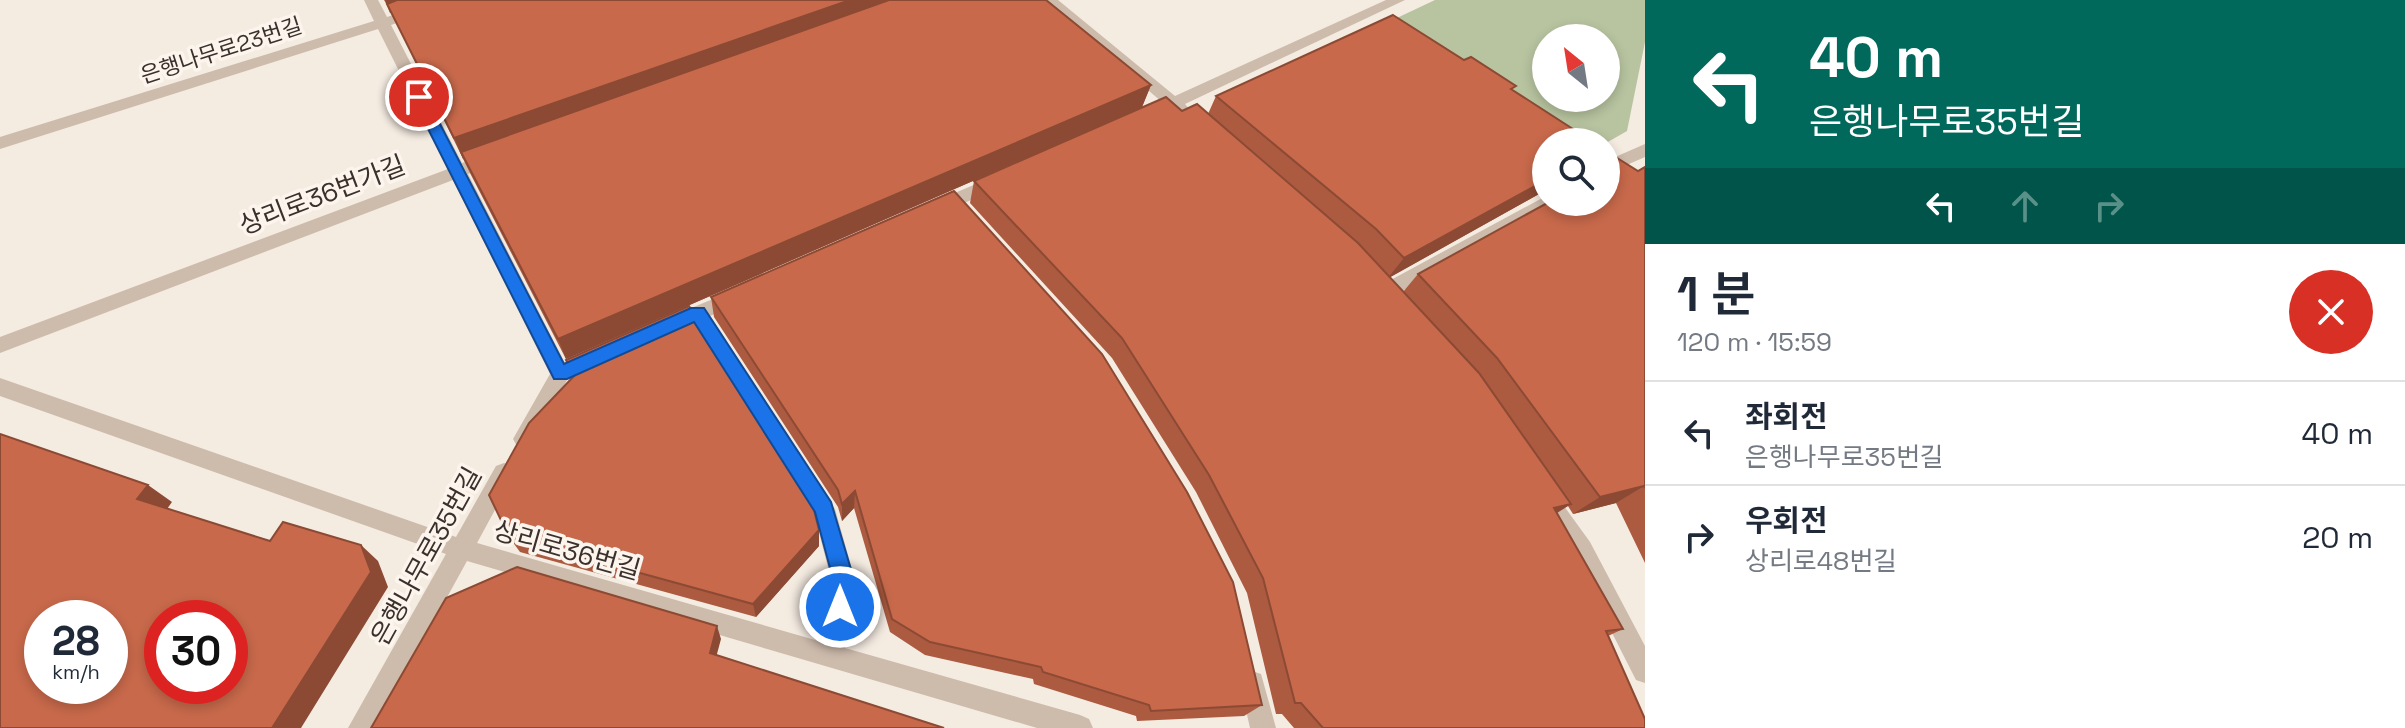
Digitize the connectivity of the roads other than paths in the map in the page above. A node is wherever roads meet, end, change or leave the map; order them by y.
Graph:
1 (371, 0) edge
2 (455, 0) edge
3 (1049, 0) edge
4 (1398, 0) edge
5 (382, 23) junction
6 (1174, 103) junction
7 (1133, 121) edge
8 (1198, 124) edge
9 (0, 143) edge
10 (1645, 150) edge
11 (501, 155) edge
12 (1620, 162) edge
13 (456, 171) junction
14 (1009, 176) edge
15 (1532, 211) edge
16 (925, 213) edge
17 (1367, 275) edge
18 (755, 288) edge
19 (698, 313) junction
20 (656, 331) edge
21 (0, 345) edge
22 (615, 350) edge
23 (560, 374) junction
24 (0, 387) edge
25 (1538, 487) edge
26 (461, 549) junction
27 (832, 656) junction
28 (1249, 668) edge
29 (1645, 671) edge
30 (361, 728) edge
31 (1080, 728) edge
32 (1263, 728) edge

1 - 5 street
2 - 5 street, 은행나무로23번길
3 - 6 street
4 - 6 street
5 - 9 street, 은행나무로23번길
5 - 13 street
6 - 7 street
6 - 8 street
10 - 12 street
11 - 13 street, 상리로36번가길
13 - 21 street, 상리로36번가길
13 - 23 street
14 - 16 street
15 - 17 street
18 - 19 street
19 - 20 street
19 - 27 street
22 - 23 street
23 - 26 street, 은행나무로35번길
24 - 26 street, 상리로36번길
25 - 29 street
26 - 27 street, 상리로36번길
26 - 30 street, 은행나무로35번길
27 - 31 street, 상리로36번길
28 - 32 street

